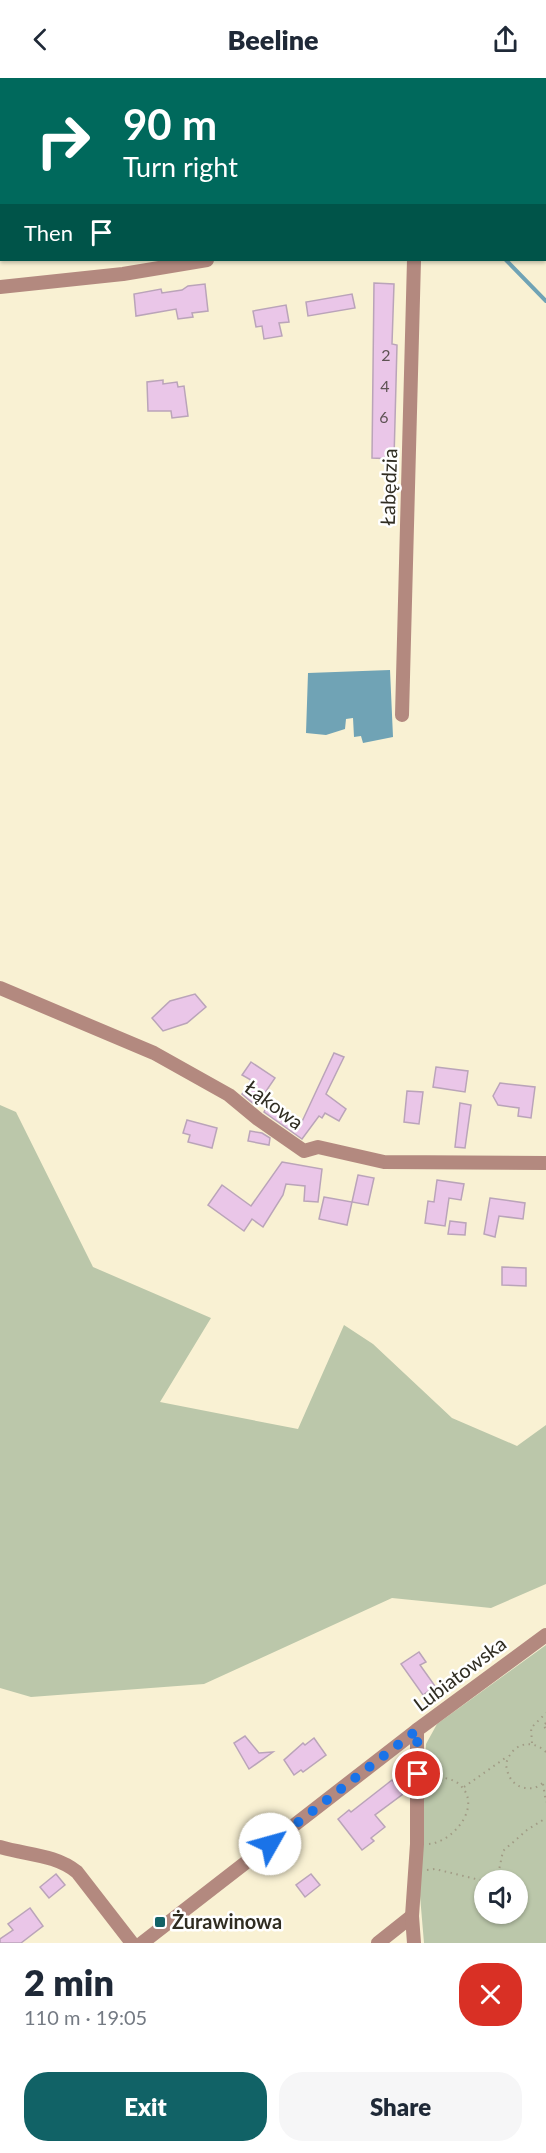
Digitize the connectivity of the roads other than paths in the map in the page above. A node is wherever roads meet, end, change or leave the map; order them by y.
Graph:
1 (201, 261) edge
2 (414, 261) edge
3 (0, 287) edge
4 (402, 715) dead end
5 (0, 988) edge
6 (546, 1163) edge
7 (546, 1635) edge
8 (417, 1730) junction
9 (0, 1847) edge
10 (412, 1916) junction
11 (132, 1943) edge
12 (142, 1943) edge
13 (378, 1943) edge
14 (414, 1943) edge

1 - 3 street
2 - 4 street, Łabędzia
5 - 6 street, Łąkowa
7 - 8 street, Lubiatowska
8 - 10 street
8 - 12 street, Lubiatowska
9 - 11 street
10 - 13 street
10 - 14 street

